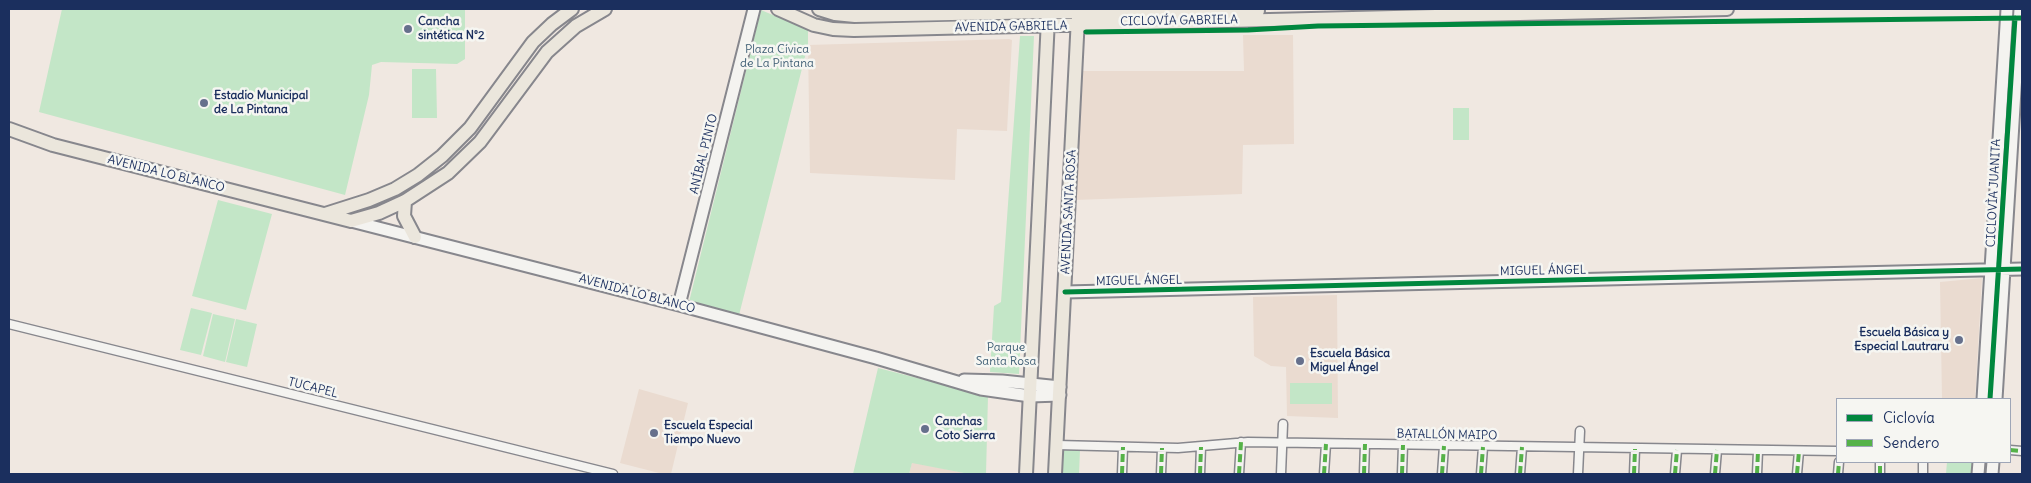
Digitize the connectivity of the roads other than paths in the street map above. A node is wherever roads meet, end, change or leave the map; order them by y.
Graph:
1 (572, 9) edge
2 (605, 9) edge
3 (754, 9) edge
4 (778, 9) edge
5 (819, 9) edge
6 (1348, 9) edge
7 (1727, 9) edge
8 (2007, 9) edge
9 (2020, 9) edge
10 (1048, 10) edge
11 (1079, 11) edge
12 (1048, 26) junction
13 (1078, 26) junction
14 (498, 90) junction
15 (2002, 97) junction
16 (2014, 97) junction
17 (512, 100) junction
18 (9, 129) edge
19 (405, 201) junction
20 (325, 214) junction
21 (351, 221) junction
22 (415, 238) junction
23 (2022, 269) edge
24 (1992, 270) junction
25 (2004, 270) junction
26 (1065, 292) junction
27 (679, 305) junction
28 (9, 324) edge
29 (1031, 390) junction
30 (1060, 391) junction
31 (1983, 398) edge
32 (1996, 398) edge
33 (1283, 424) dead end
34 (1580, 431) dead end
35 (1241, 442) junction
36 (1282, 443) junction
37 (1326, 444) junction
38 (1365, 444) junction
39 (1057, 445) junction
40 (1403, 445) junction
41 (1444, 446) junction
42 (1123, 447) junction
43 (1201, 447) junction
44 (1483, 447) junction
45 (1162, 448) junction
46 (1522, 448) junction
47 (1579, 448) junction
48 (1635, 449) junction
49 (1676, 450) junction
50 (1717, 450) junction
51 (1758, 450) junction
52 (1799, 451) junction
53 (1836, 451) edge
54 (576, 465) junction
55 (574, 474) edge
56 (613, 474) edge
57 (1026, 474) edge
58 (1056, 474) edge
59 (1122, 474) edge
60 (1161, 474) edge
61 (1200, 474) edge
62 (1239, 474) edge
63 (1281, 474) edge
64 (1324, 474) edge
65 (1364, 474) edge
66 (1402, 474) edge
67 (1442, 474) edge
68 (1481, 474) edge
69 (1520, 474) edge
70 (1578, 474) edge
71 (1634, 474) edge
72 (1675, 474) edge
73 (1715, 474) edge
74 (1757, 474) edge
75 (1798, 474) edge

1 - 14 main road
2 - 17 main road
3 - 27 street, ANÍBAL PINTO
4 - 12 main road, AVENIDA GABRIELA
5 - 10 main road, AVENIDA GABRIELA
6 - 11 main road, AVENIDA GABRIELA
7 - 13 main road, AVENIDA GABRIELA
8 - 15 street
9 - 16 street
10 - 11 main road, AVENIDA GABRIELA
10 - 12 main road
11 - 13 main road, AVENIDA SANTA ROSA
12 - 13 main road, AVENIDA GABRIELA
12 - 29 main road
13 - 26 main road, AVENIDA SANTA ROSA
14 - 17 main road
14 - 20 main road
15 - 16 street
15 - 24 street
16 - 25 street
17 - 19 main road
18 - 20 main road, AVENIDA LO BLANCO
19 - 21 main road
19 - 22 main road
20 - 21 main road, AVENIDA LO BLANCO
21 - 22 street, AVENIDA LO BLANCO
22 - 27 street, AVENIDA LO BLANCO
23 - 25 street, MIGUEL ÁNGEL
24 - 25 street, MIGUEL ÁNGEL
24 - 26 street, MIGUEL ÁNGEL
24 - 31 street
25 - 32 street
26 - 30 main road, AVENIDA SANTA ROSA
27 - 29 street, AVENIDA LO BLANCO
28 - 54 street, TUCAPEL
29 - 30 street, AVENIDA LO BLANCO
29 - 57 main road
30 - 39 main road, AVENIDA SANTA ROSA
33 - 36 street
34 - 47 street
35 - 36 street, BATALLÓN MAIPO
35 - 43 street, BATALLÓN MAIPO
35 - 62 street
36 - 37 street, BATALLÓN MAIPO
36 - 63 street
37 - 38 street, BATALLÓN MAIPO
37 - 64 street
38 - 40 street, BATALLÓN MAIPO
38 - 65 street
39 - 42 street, BATALLÓN MAIPO
39 - 58 main road, AVENIDA SANTA ROSA
40 - 41 street, BATALLÓN MAIPO
40 - 66 street
41 - 44 street, BATALLÓN MAIPO
41 - 67 street
42 - 45 street, BATALLÓN MAIPO
42 - 59 street
43 - 45 street, BATALLÓN MAIPO
43 - 61 street
44 - 46 street, BATALLÓN MAIPO
44 - 68 street
45 - 60 street
46 - 47 street, BATALLÓN MAIPO
46 - 69 street
47 - 48 street, BATALLÓN MAIPO
47 - 70 street
48 - 49 street, BATALLÓN MAIPO
48 - 71 street
49 - 50 street, BATALLÓN MAIPO
49 - 72 street
50 - 51 street, BATALLÓN MAIPO
50 - 73 street
51 - 52 street, BATALLÓN MAIPO
51 - 74 street
52 - 53 street, BATALLÓN MAIPO
52 - 75 street
54 - 55 street
54 - 56 street, TUCAPEL

